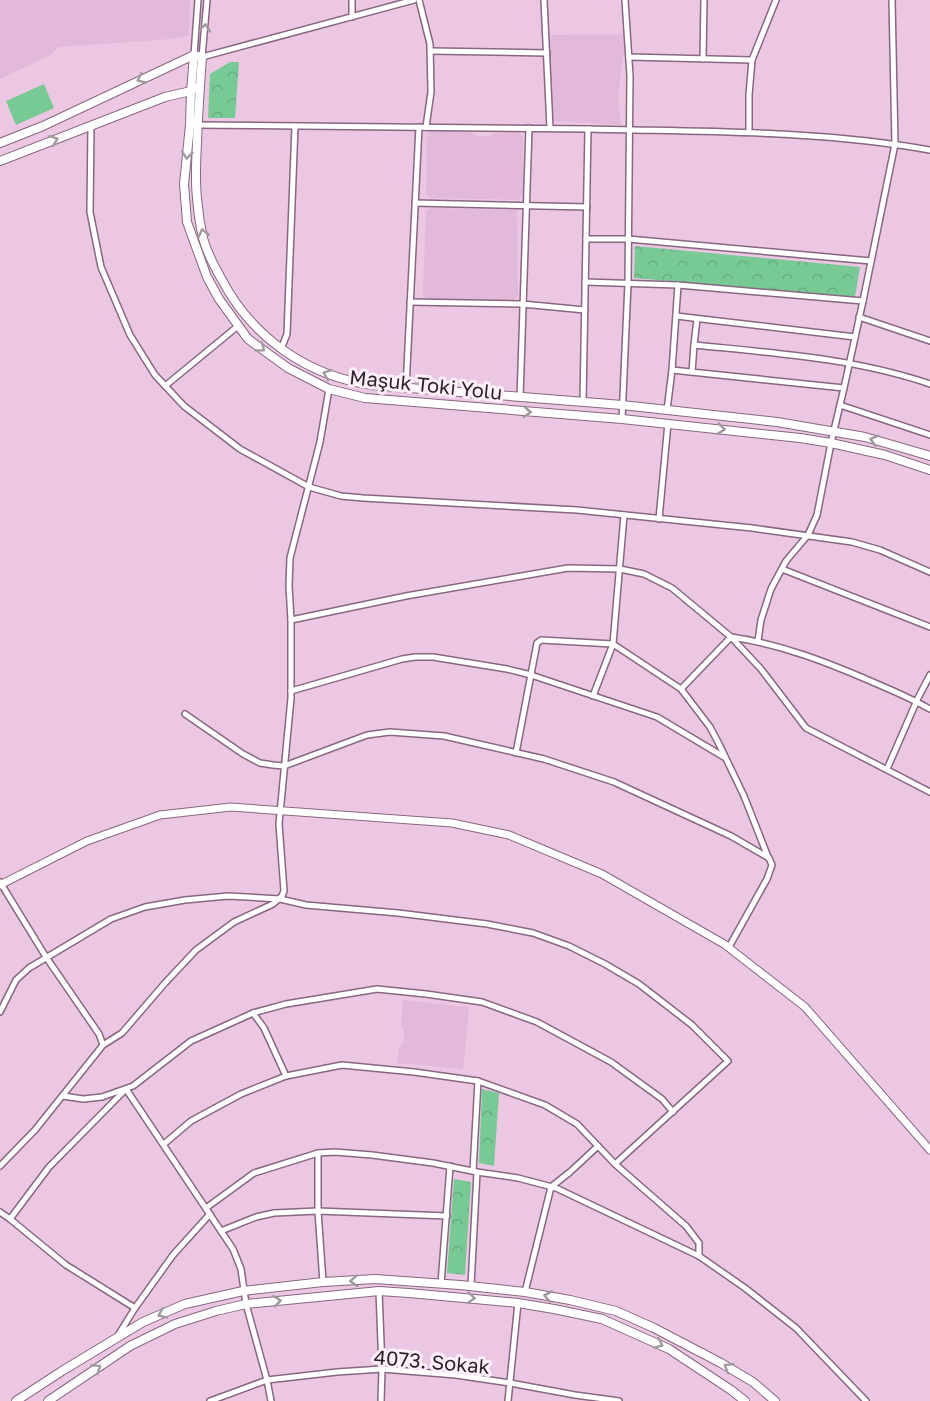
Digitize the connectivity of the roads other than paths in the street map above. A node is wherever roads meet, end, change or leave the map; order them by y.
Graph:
1 (198, 0) edge
2 (207, 0) edge
3 (352, 0) edge
4 (414, 0) edge
5 (419, 0) edge
6 (544, 0) edge
7 (625, 0) edge
8 (704, 0) edge
9 (776, 0) edge
10 (892, 0) edge
11 (352, 16) junction
12 (430, 51) junction
13 (547, 54) junction
14 (198, 56) junction
15 (629, 57) junction
16 (703, 59) junction
17 (752, 60) junction
18 (200, 84) junction
19 (191, 91) junction
20 (194, 125) junction
21 (91, 126) junction
22 (295, 126) junction
23 (422, 127) junction
24 (529, 128) junction
25 (550, 128) junction
26 (588, 129) junction
27 (629, 130) junction
28 (749, 132) junction
29 (0, 143) edge
30 (895, 144) junction
31 (930, 150) edge
32 (0, 161) edge
33 (415, 203) junction
34 (526, 206) junction
35 (587, 207) junction
36 (586, 239) junction
37 (628, 239) junction
38 (871, 261) junction
39 (585, 282) junction
40 (628, 283) junction
41 (678, 285) junction
42 (863, 301) junction
43 (410, 302) junction
44 (522, 304) junction
45 (585, 310) junction
46 (676, 316) junction
47 (859, 317) junction
48 (696, 319) junction
49 (238, 326) junction
50 (855, 337) junction
51 (930, 341) edge
52 (694, 345) junction
53 (281, 350) junction
54 (850, 363) junction
55 (672, 370) junction
56 (692, 372) junction
57 (930, 384) edge
58 (165, 386) junction
59 (406, 388) junction
60 (844, 388) junction
61 (328, 389) junction
62 (520, 398) junction
63 (583, 402) junction
64 (622, 405) junction
65 (840, 405) junction
66 (668, 410) junction
67 (622, 419) junction
68 (668, 423) junction
69 (834, 431) junction
70 (930, 435) edge
71 (831, 443) junction
72 (930, 456) edge
73 (930, 470) edge
74 (309, 487) junction
75 (624, 515) junction
76 (659, 519) junction
77 (808, 535) junction
78 (620, 569) junction
79 (782, 569) junction
80 (930, 572) edge
81 (291, 620) junction
82 (930, 627) edge
83 (731, 637) junction
84 (758, 642) junction
85 (613, 644) junction
86 (531, 675) junction
87 (930, 675) edge
88 (681, 689) junction
89 (291, 691) junction
90 (593, 696) junction
91 (917, 701) junction
92 (930, 709) edge
93 (185, 714) dead end
94 (516, 753) junction
95 (724, 757) junction
96 (285, 765) junction
97 (887, 769) junction
98 (930, 792) edge
99 (280, 811) junction
100 (769, 858) junction
101 (0, 884) edge
102 (280, 898) junction
103 (729, 947) junction
104 (46, 957) junction
105 (2, 1003) edge
106 (0, 1012) edge
107 (253, 1013) junction
108 (103, 1045) junction
109 (286, 1076) junction
110 (477, 1081) junction
111 (126, 1089) junction
112 (63, 1096) junction
113 (673, 1112) junction
114 (164, 1144) junction
115 (598, 1146) junction
116 (930, 1150) edge
117 (318, 1153) junction
118 (615, 1164) junction
119 (0, 1166) edge
120 (450, 1166) junction
121 (475, 1172) junction
122 (551, 1187) junction
123 (206, 1208) junction
124 (318, 1211) junction
125 (0, 1212) edge
126 (210, 1214) junction
127 (447, 1216) junction
128 (10, 1219) junction
129 (221, 1230) junction
130 (699, 1256) junction
131 (323, 1282) junction
132 (441, 1284) junction
133 (471, 1286) junction
134 (243, 1291) junction
135 (378, 1292) junction
136 (525, 1292) junction
137 (518, 1303) junction
138 (246, 1304) junction
139 (135, 1308) junction
140 (116, 1338) junction
141 (382, 1369) junction
142 (267, 1380) junction
143 (510, 1383) junction
144 (16, 1401) edge
145 (48, 1401) edge
146 (210, 1401) edge
147 (271, 1401) edge
148 (381, 1401) edge
149 (508, 1401) edge
150 (620, 1401) edge
151 (745, 1401) edge
152 (775, 1401) edge
153 (866, 1401) edge

1 - 14 street, Maşuk Toki Yolu
14 -> 2 street, Maşuk Toki Yolu
3 - 11 street
4 - 11 street
5 - 12 street
6 - 13 street
7 - 15 street
8 - 16 street
9 - 17 street
10 - 30 street
11 - 14 street
12 - 13 street
12 - 23 street
13 - 25 street
14 - 18 main road
14 - 19 main road, Maşuk Toki Yolu
14 -> 29 main road
15 - 16 street
15 - 27 street
16 - 17 street
17 - 28 street
18 - 19 main road
18 - 20 main road
19 - 20 main road, Maşuk Toki Yolu
19 - 21 main road
20 - 22 street
20 -> 49 main road, Maşuk Toki Yolu
53 -> 20 main road
32 -> 21 main road
21 - 58 street
22 - 23 street
22 - 53 street
23 - 24 street
23 - 33 street
24 - 25 street
24 - 34 street
25 - 26 street
26 - 27 street
26 - 35 street
27 - 28 street
27 - 37 street
28 - 30 street
30 - 31 street
30 - 38 street
33 - 34 street
33 - 43 street
34 - 35 street
34 - 44 street
35 - 36 street
36 - 37 street
36 - 39 street
37 - 38 street
37 - 40 street
38 - 42 street
39 - 40 street
39 - 45 street
40 - 41 street
40 - 64 street
41 - 42 street
41 - 46 street
42 - 47 street
43 - 44 street
43 - 59 street
44 - 45 street
44 - 62 street
45 - 63 street
46 - 48 street
46 - 55 street
47 - 50 street
47 - 51 street
48 - 50 street
48 - 52 street
49 - 58 street
49 -> 61 main road, Maşuk Toki Yolu
50 - 54 street
52 - 54 street
52 - 56 street
59 -> 53 main road
54 - 57 street
54 - 60 street
55 - 56 street
55 - 66 street
56 - 60 street
58 - 74 street
59 - 62 main road
60 - 65 street
61 -> 67 main road, Maşuk Toki Yolu
61 - 74 street
62 - 63 main road
63 - 64 main road
64 - 66 main road
64 - 67 street
65 - 69 street
65 - 70 street
66 - 69 main road
67 - 68 main road, Maşuk Toki Yolu
68 -> 71 main road, Maşuk Toki Yolu
68 - 76 street
69 - 71 street
72 -> 69 main road
71 - 73 main road, Maşuk Toki Yolu
71 - 77 street
74 - 75 street
74 - 81 street
75 - 76 street
75 - 78 street
76 - 77 street
77 - 79 street
77 - 80 street
78 - 81 street
78 - 83 street
78 - 85 street
79 - 82 street
79 - 84 street
81 - 89 street
83 - 84 street
83 - 88 street
83 - 97 street
84 - 91 street
85 - 86 street
85 - 88 street
85 - 90 street
86 - 89 street
86 - 90 street
86 - 94 street
87 - 91 street
88 - 95 street
89 - 96 street
90 - 95 street
91 - 92 street
91 - 97 street
93 - 96 street
94 - 96 street
94 - 100 street
95 - 100 street
96 - 99 street
97 - 98 street
99 - 101 street
99 - 102 street
99 - 103 street
100 - 103 street
101 - 104 street
102 - 104 street
102 - 108 street
102 - 113 street
103 - 116 street
104 - 105 street
104 - 108 street
105 - 106 street
107 - 109 street
107 - 111 street
107 - 113 street
108 - 112 street
109 - 110 street
109 - 114 street
110 - 115 street
110 - 121 street
111 - 112 street
111 - 114 street
111 - 128 street
112 - 119 street
113 - 118 street
114 - 123 street
115 - 118 street
115 - 122 street
117 - 120 street
117 - 123 street
117 - 124 street
118 - 130 street
120 - 121 street
120 - 127 street
121 - 122 street
121 - 133 street
122 - 130 street
122 - 136 street
123 - 126 street
124 - 127 street
124 - 129 street
124 - 131 street
125 - 128 street
126 - 129 street
126 - 139 street
127 - 132 street
128 - 139 street
129 - 134 street
130 - 153 street
132 -> 131 main road
131 - 134 main road
132 - 133 main road
133 - 136 main road
134 - 138 street
134 -> 140 main road
135 -> 137 main road
138 -> 135 main road
135 - 141 street
152 -> 136 main road
137 - 143 street
137 -> 151 main road
138 - 142 street
145 -> 138 main road
139 - 140 street
140 - 144 main road
141 - 142 street, 4073. Sokak
141 - 143 street, 4073. Sokak
141 - 148 street
142 - 146 street, 4073. Sokak
142 - 147 street
143 - 149 street
143 - 150 street, 4073. Sokak

